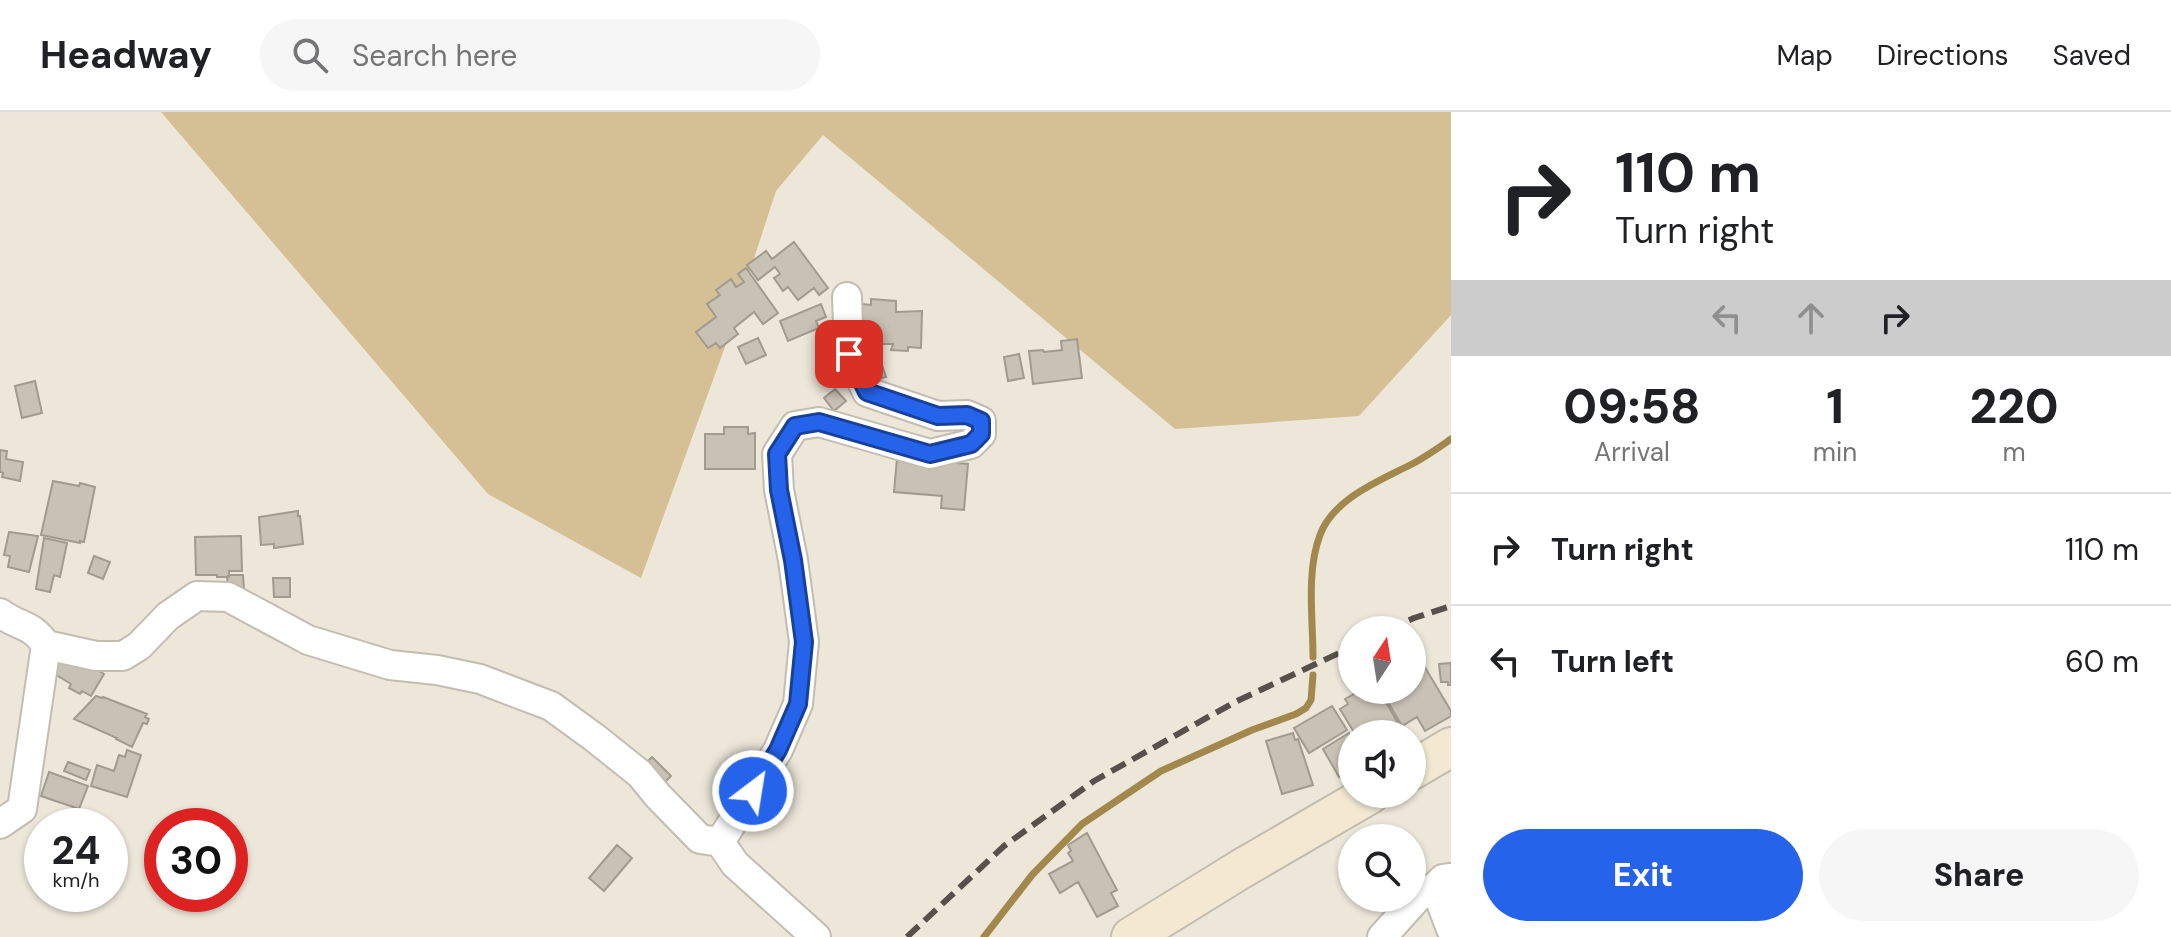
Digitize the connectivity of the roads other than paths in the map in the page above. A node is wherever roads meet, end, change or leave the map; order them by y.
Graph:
1 (847, 297) dead end
2 (0, 613) edge
3 (46, 645) junction
4 (1451, 747) edge
5 (1426, 762) edge
6 (1346, 808) edge
7 (0, 824) edge
8 (720, 842) junction
9 (1443, 882) edge
10 (1451, 929) edge
11 (816, 937) edge
12 (1131, 937) edge
13 (1382, 937) edge

1 - 8 street
2 - 3 street
3 - 7 street
3 - 8 street
4 - 5 street
6 - 12 street
8 - 11 street
9 - 10 street
9 - 13 street

